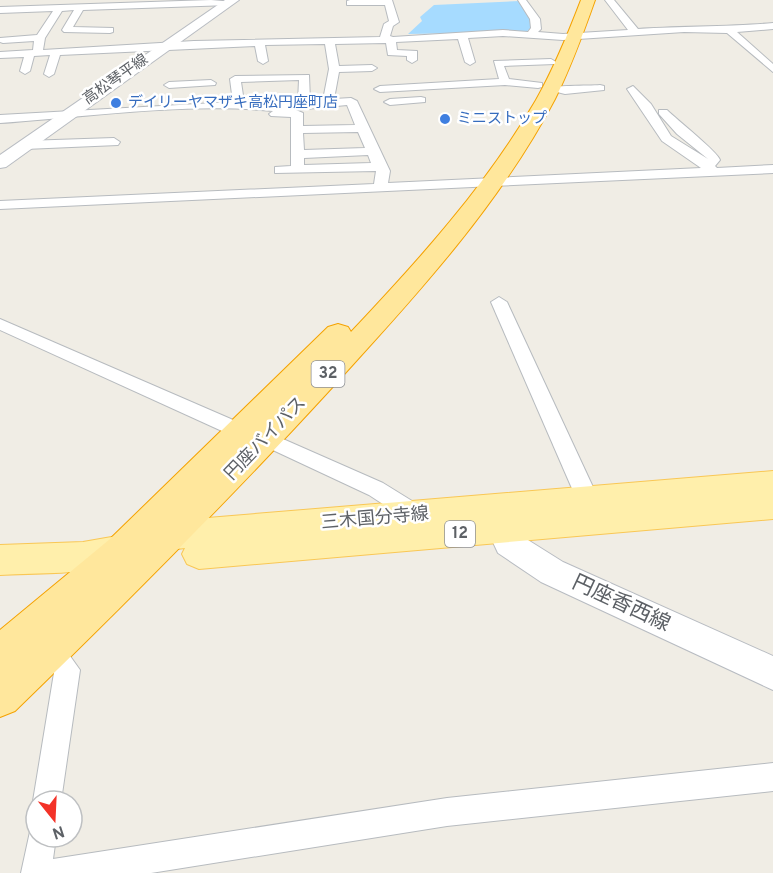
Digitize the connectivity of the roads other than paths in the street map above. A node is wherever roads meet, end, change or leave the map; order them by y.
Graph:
1 (522, 0) edge
2 (577, 0) edge
3 (588, 0) edge
4 (609, 0) edge
5 (232, 1) edge
6 (183, 2) edge
7 (388, 2) edge
8 (350, 3) dead end
9 (159, 4) junction
10 (403, 4) dead end
11 (59, 6) junction
12 (80, 7) junction
13 (0, 10) edge
14 (155, 16) dead end
15 (773, 26) edge
16 (729, 30) junction
17 (103, 31) dead end
18 (635, 32) junction
19 (531, 34) junction
20 (571, 35) junction
21 (462, 36) junction
22 (40, 38) junction
23 (3, 40) dead end
24 (388, 40) junction
25 (330, 41) junction
26 (260, 43) junction
27 (166, 45) junction
28 (56, 52) junction
29 (33, 54) junction
30 (0, 55) edge
31 (412, 60) dead end
32 (263, 61) dead end
33 (470, 62) dead end
34 (372, 68) dead end
35 (334, 69) junction
36 (773, 69) edge
37 (25, 71) dead end
38 (49, 74) dead end
39 (547, 79) junction
40 (505, 82) junction
41 (212, 83) dead end
42 (436, 87) junction
43 (380, 88) dead end
44 (600, 88) dead end
45 (633, 89) dead end
46 (328, 102) junction
47 (390, 102) dead end
48 (304, 103) junction
49 (165, 108) junction
50 (244, 110) junction
51 (135, 111) junction
52 (663, 112) dead end
53 (68, 114) junction
54 (358, 114) junction
55 (297, 117) junction
56 (0, 119) edge
57 (129, 126) dead end
58 (363, 128) junction
59 (297, 130) junction
60 (114, 142) dead end
61 (25, 145) junction
62 (372, 151) junction
63 (298, 154) junction
64 (0, 163) edge
65 (378, 168) junction
66 (711, 169) junction
67 (773, 169) edge
68 (280, 170) dead end
69 (298, 170) junction
70 (482, 182) junction
71 (380, 188) junction
72 (0, 205) edge
73 (499, 302) dead end
74 (0, 324) edge
75 (240, 431) junction
76 (267, 439) junction
77 (773, 483) edge
78 (588, 500) junction
79 (773, 506) edge
80 (417, 515) junction
81 (496, 520) junction
82 (171, 535) junction
83 (134, 554) junction
84 (0, 560) edge
85 (51, 650) junction
86 (0, 655) edge
87 (772, 674) edge
88 (0, 696) edge
89 (773, 777) edge
90 (49, 789) edge
91 (39, 849) edge
92 (36, 873) edge
93 (55, 873) edge

1 - 19 street
2 - 20 highway, 円座バイパス / 32
3 - 20 highway, 円座バイパス / 32
4 - 18 street
5 - 6 street
5 - 27 main road, 高松琴平線
6 - 9 street
7 - 8 street
7 - 10 street
7 - 24 street
9 - 12 street
9 - 14 street
11 - 12 street
11 - 13 street
11 - 22 street
12 - 17 street
15 - 16 street
16 - 18 street
16 - 36 street
18 - 20 street
19 - 20 street
19 - 21 street
20 - 39 highway, 円座バイパス / 32
21 - 24 street
21 - 33 street
22 - 23 street
22 - 29 street
24 - 25 street
24 - 31 street
25 - 26 street
25 - 35 street
26 - 27 street
26 - 32 street
27 - 28 street
27 - 53 main road, 高松琴平線
28 - 29 street
28 - 38 street
29 - 30 street
29 - 37 street
34 - 35 street
35 - 46 street
39 - 40 street
39 - 40 street
39 - 44 street
39 - 70 highway, 円座バイパス / 32
40 - 42 street
41 - 49 street
42 - 43 street
42 - 47 street
45 - 66 street
46 - 48 street
46 - 54 street
48 - 50 street
48 - 50 street
49 - 50 street
49 - 51 street
50 - 55 street
51 - 53 street
51 - 57 street
52 - 66 street
53 - 56 street
53 - 61 main road, 高松琴平線
54 - 55 street
54 - 58 street
55 - 59 street
58 - 59 street
58 - 62 street
59 - 63 street
60 - 61 street
61 - 64 main road, 高松琴平線
62 - 63 street
62 - 65 street
63 - 69 street
65 - 69 street
65 - 71 street
66 - 67 street
66 - 70 street
68 - 69 street
70 - 71 street
70 - 75 highway, 円座バイパス / 32
70 - 76 highway, 円座バイパス / 32
71 - 72 street
73 - 78 street
74 - 75 street
75 - 83 highway, 円座バイパス / 32
76 - 80 street
76 - 82 highway, 円座バイパス / 32
77 - 78 main road, 三木国分寺線 / 12
78 - 81 main road, 三木国分寺線 / 12
79 - 81 main road, 三木国分寺線 / 12
80 - 81 main road, 三木国分寺線 / 12
80 - 82 main road, 三木国分寺線 / 12
81 - 83 main road, 三木国分寺線 / 12
81 - 87 main road, 円座香西線
82 - 83 main road, 三木国分寺線 / 12
83 - 84 main road, 三木国分寺線 / 12
83 - 85 highway, 円座バイパス / 32
83 - 86 highway, 円座バイパス / 32
85 - 88 highway, 円座バイパス / 32
85 - 90 street
89 - 93 street
91 - 92 street

